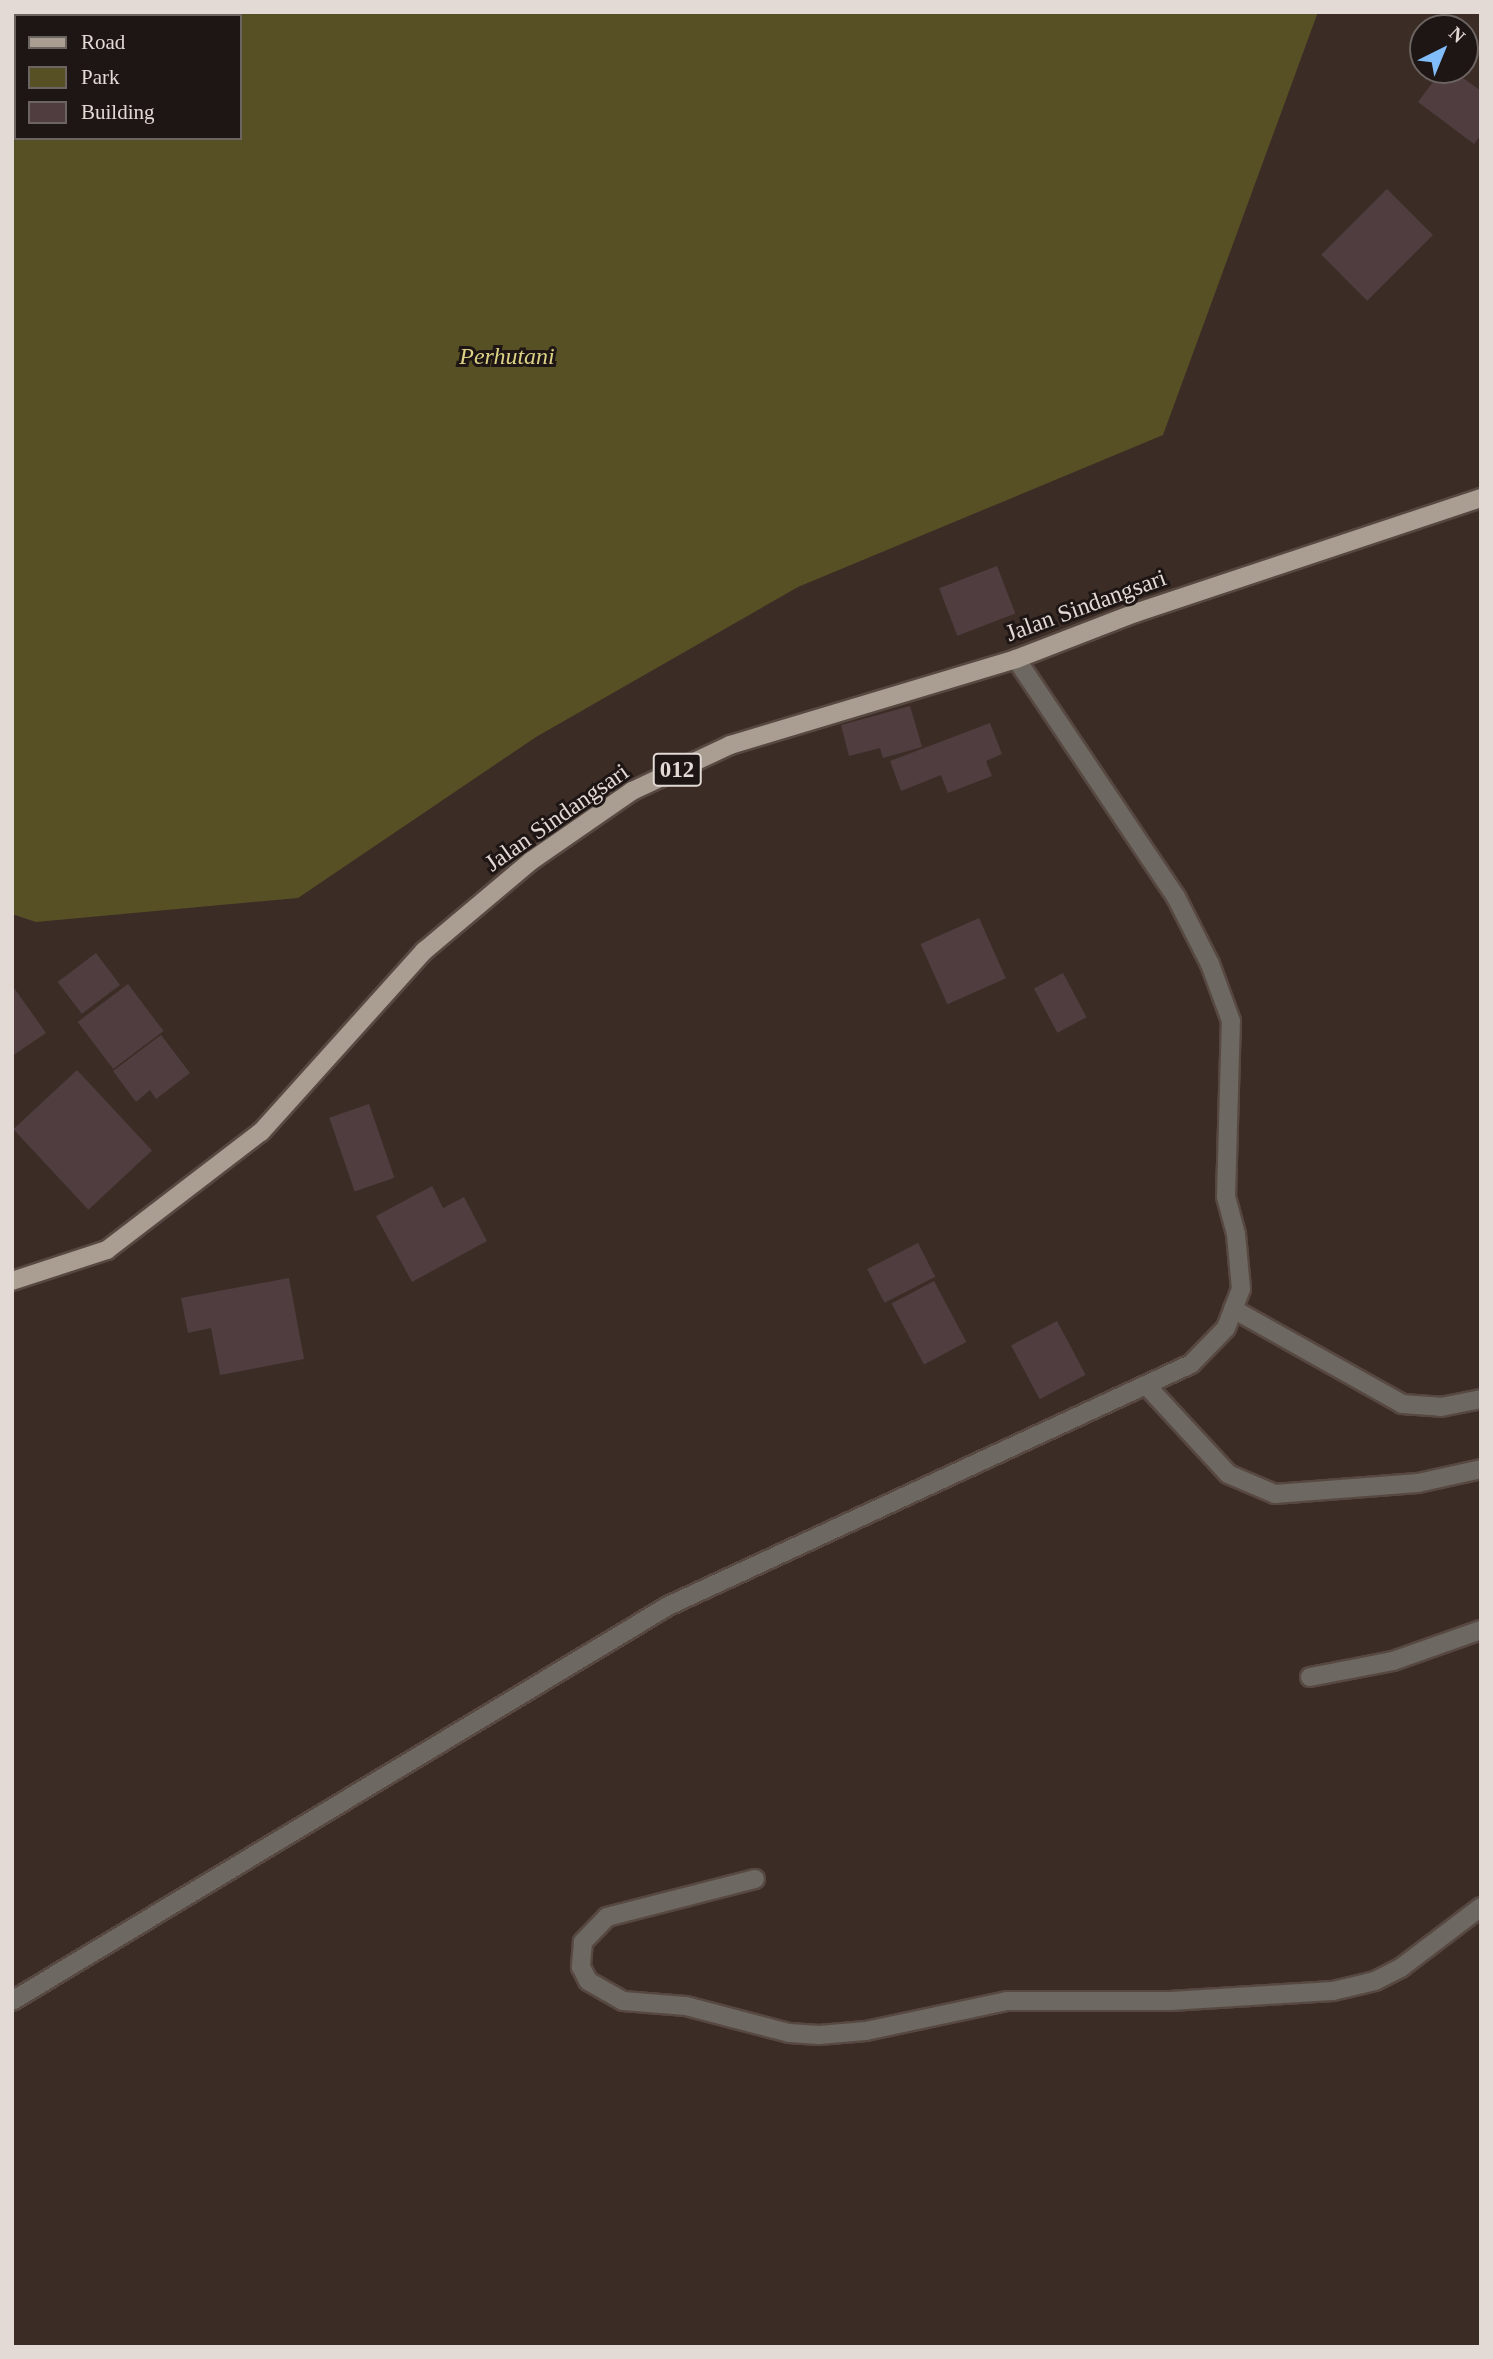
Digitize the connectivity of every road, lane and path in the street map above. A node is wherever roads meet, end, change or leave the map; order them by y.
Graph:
1 (1481, 498) edge
2 (1016, 659) junction
3 (12, 1281) edge
4 (1233, 1309) junction
5 (1146, 1385) junction
6 (1481, 1399) edge
7 (1481, 1469) edge
8 (1481, 1630) edge
9 (1310, 1677) dead end
10 (755, 1879) dead end
11 (1481, 1907) edge
12 (12, 2001) edge

1 - 2 main road, Jalan Sindangsari / 012
2 - 3 main road, Jalan Sindangsari / 012
2 - 4 street
4 - 5 street
4 - 6 street
5 - 7 street
5 - 12 street
8 - 9 street
10 - 11 street

